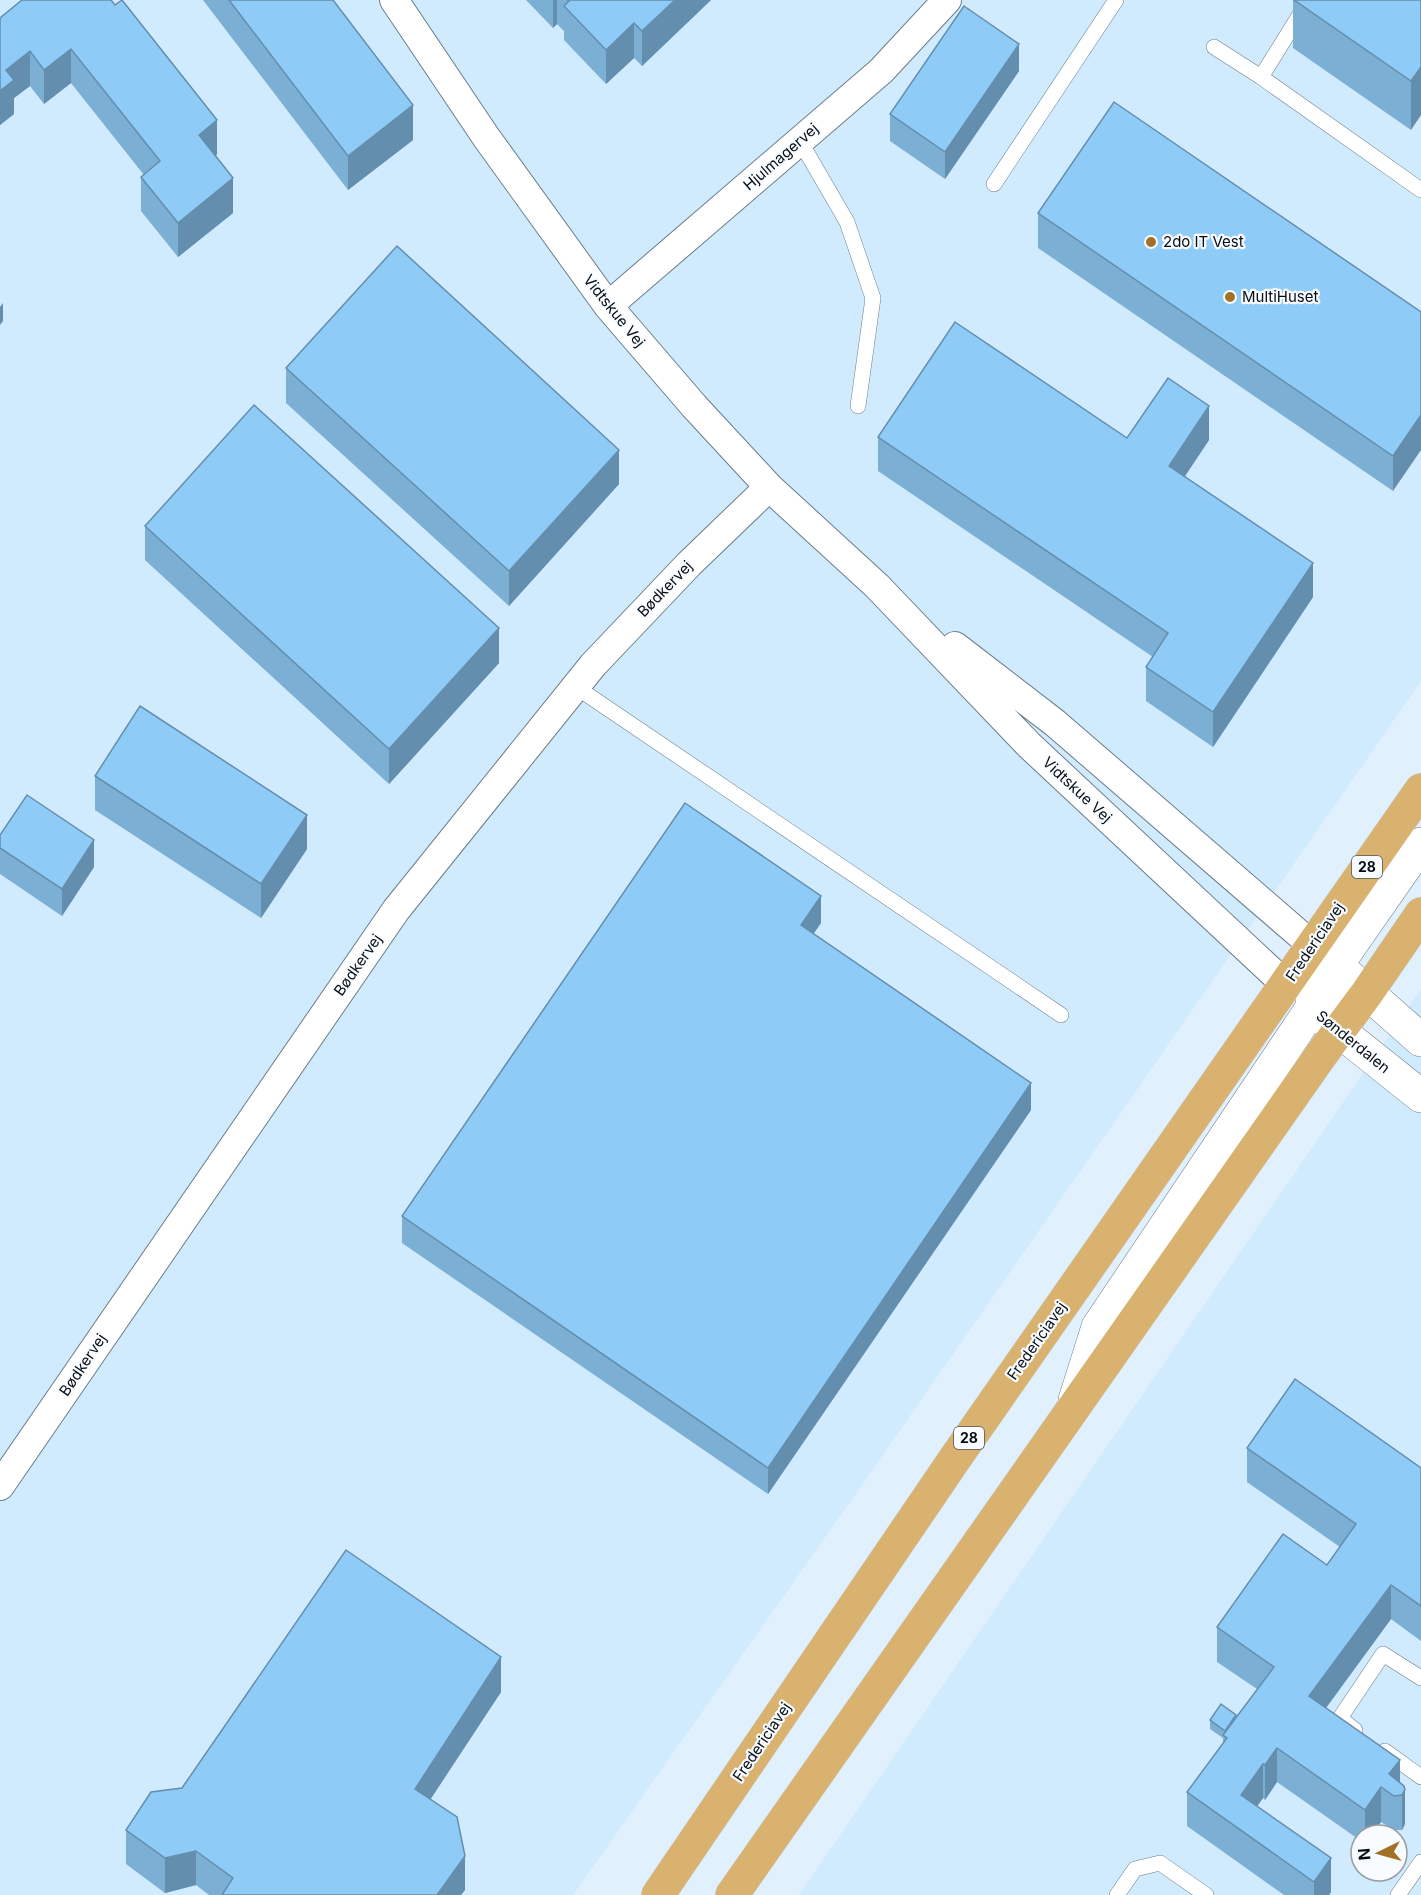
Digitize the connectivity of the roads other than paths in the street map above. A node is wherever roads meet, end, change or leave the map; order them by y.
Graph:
1 (394, 0) edge
2 (946, 0) edge
3 (1116, 0) edge
4 (1303, 2) edge
5 (1214, 47) dead end
6 (1261, 77) junction
7 (800, 141) junction
8 (994, 184) dead end
9 (1421, 190) edge
10 (608, 306) junction
11 (858, 406) dead end
12 (769, 487) junction
13 (877, 586) junction
14 (576, 687) junction
15 (1421, 790) edge
16 (1421, 844) edge
17 (1421, 914) edge
18 (1325, 956) junction
19 (1286, 985) junction
20 (1367, 993) junction
21 (1312, 1008) junction
22 (1061, 1015) dead end
23 (1338, 1031) junction
24 (1421, 1040) edge
25 (1421, 1096) edge
26 (1071, 1414) junction
27 (0, 1486) edge
28 (1421, 1678) edge
29 (1421, 1777) edge
30 (1421, 1862) edge
31 (658, 1895) edge
32 (732, 1895) edge
33 (1117, 1895) edge
34 (1206, 1895) edge
35 (1398, 1895) edge

1 - 10 street, Vidtskue Vej
2 - 7 street, Hjulmagervej
3 - 8 lane
4 - 6 lane
5 - 6 lane
6 - 9 lane
7 - 10 street, Hjulmagervej
7 - 11 lane
10 - 12 street, Vidtskue Vej
12 - 13 street, Vidtskue Vej
12 - 14 street, Bødkervej
13 - 18 street, Vidtskue Vej
13 - 19 street, Vidtskue Vej
14 - 22 lane
14 - 27 street, Bødkervej
15 - 18 main road, Fredericiavej / 28
16 - 18 street
17 - 20 main road
18 - 19 main road, Fredericiavej / 28
18 - 20 street
18 - 21 street
18 - 23 street
19 - 21 street, Sønderdalen
19 - 31 main road, Fredericiavej / 28
20 - 23 main road
20 - 24 street
21 - 23 street, Sønderdalen
21 - 26 street
23 - 25 street, Sønderdalen
23 - 26 main road
26 - 32 main road
28 - 29 lane
30 - 35 lane
33 - 34 lane

